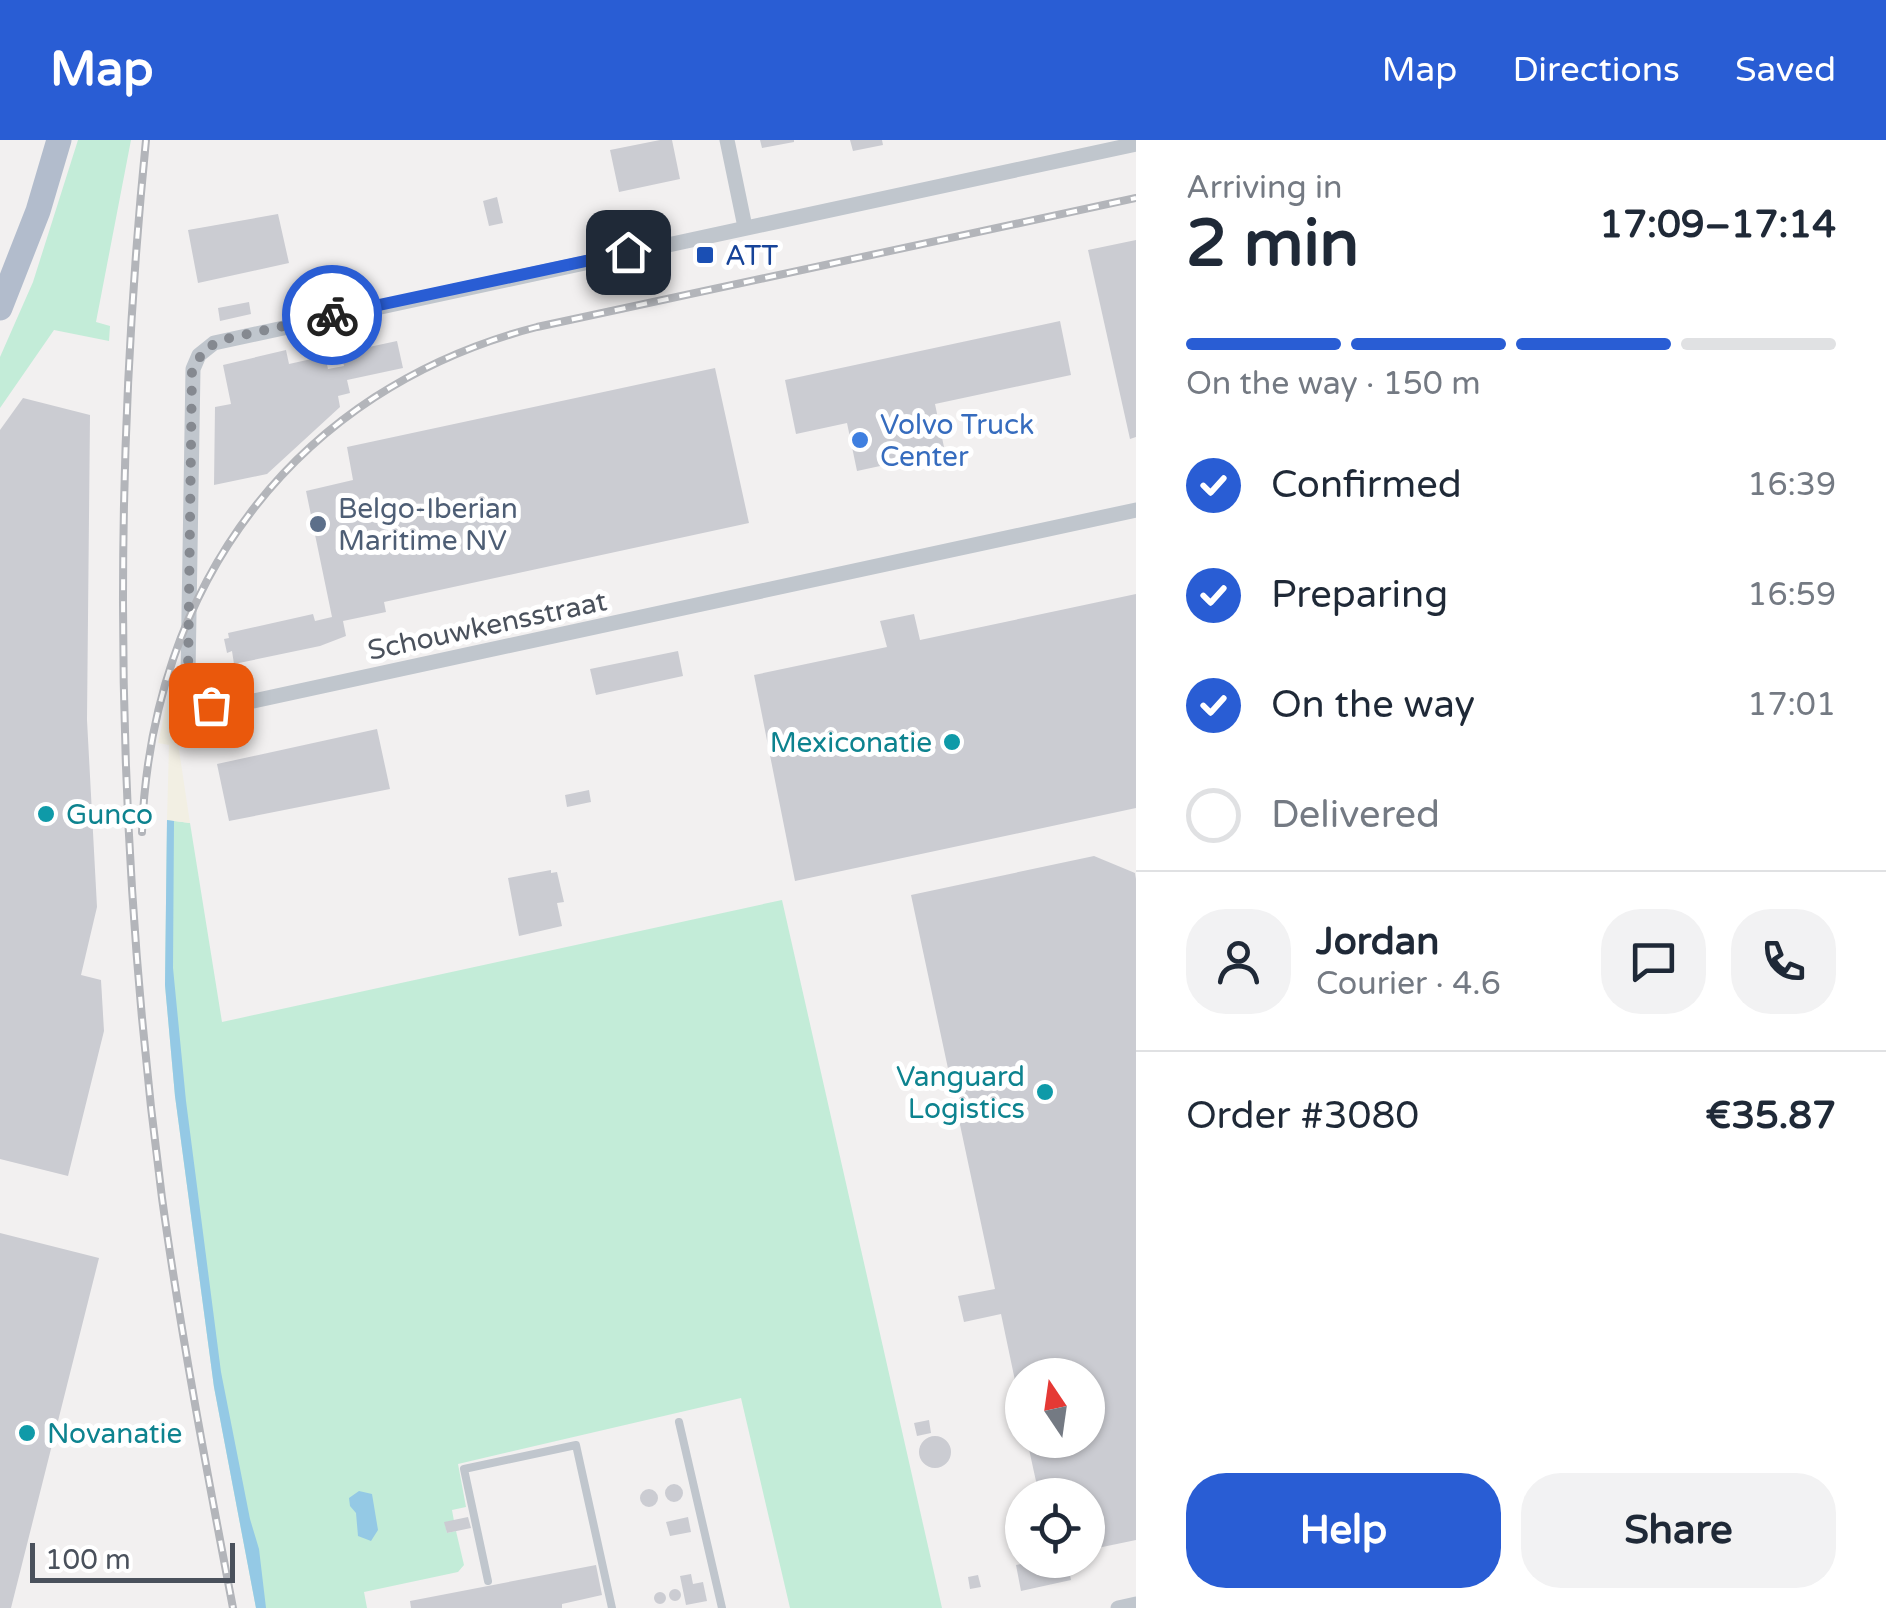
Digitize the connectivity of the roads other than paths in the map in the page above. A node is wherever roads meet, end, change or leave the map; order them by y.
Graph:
1 (59, 140) edge
2 (727, 140) edge
3 (1136, 144) edge
4 (744, 227) junction
5 (0, 308) edge
6 (1136, 510) edge
7 (679, 1422) dead end
8 (488, 1581) dead end
9 (1136, 1604) edge
10 (612, 1608) edge
11 (722, 1608) edge
12 (1118, 1608) edge

1 - 5 main road
2 - 4 street
3 - 4 street
4 - 6 street, Schouwkensstraat
7 - 11 lane
8 - 10 lane
9 - 12 street

